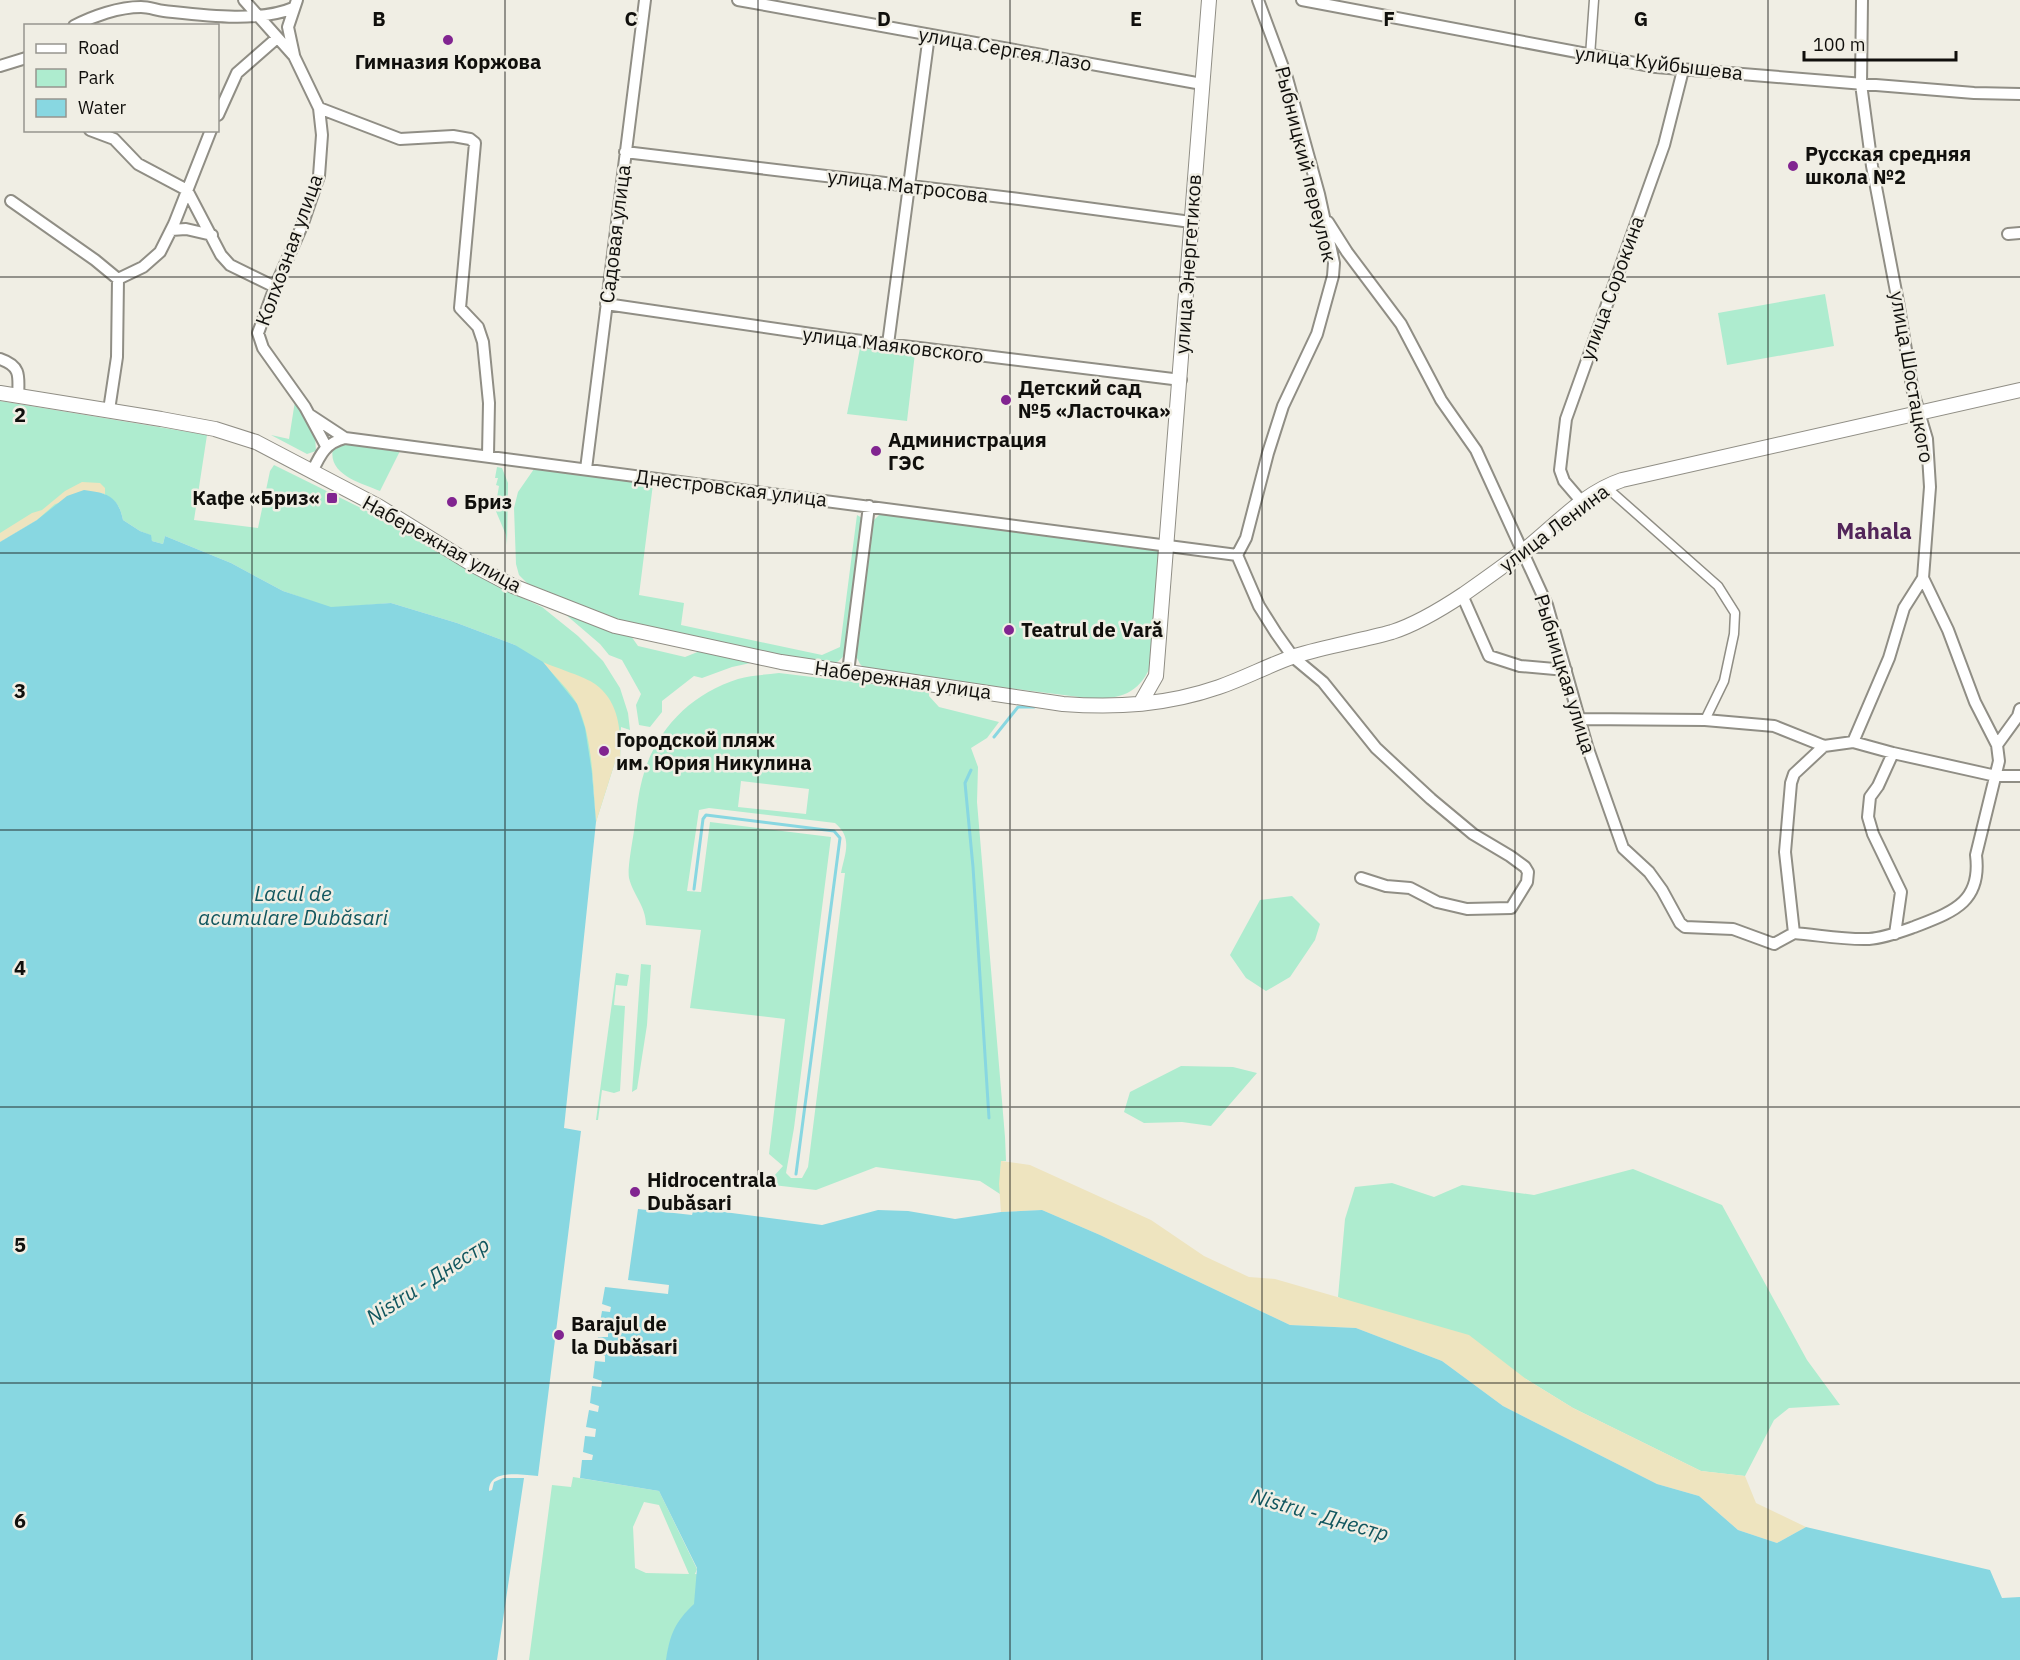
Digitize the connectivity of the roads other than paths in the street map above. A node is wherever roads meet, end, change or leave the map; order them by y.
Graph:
1 (244, 0) edge
2 (645, 0) edge
3 (738, 0) edge
4 (1209, 0) edge
5 (1258, 0) edge
6 (1302, 0) edge
7 (1594, 0) edge
8 (1862, 0) edge
9 (139, 4) edge
10 (295, 4) edge
11 (257, 15) junction
12 (79, 24) edge
13 (929, 35) junction
14 (277, 38) junction
15 (294, 56) junction
16 (1590, 56) junction
17 (24, 59) edge
18 (0, 66) edge
19 (1683, 70) junction
20 (1202, 84) junction
21 (1861, 84) junction
22 (2020, 94) edge
23 (319, 108) junction
24 (219, 113) edge
25 (95, 132) edge
26 (210, 132) edge
27 (626, 152) junction
28 (910, 186) junction
29 (188, 190) junction
30 (11, 201) dead end
31 (1324, 217) junction
32 (1191, 222) junction
33 (171, 230) junction
34 (2020, 233) edge
35 (2008, 234) dead end
36 (212, 236) junction
37 (118, 279) junction
38 (275, 286) junction
39 (606, 304) junction
40 (888, 344) junction
41 (0, 359) edge
42 (1180, 380) junction
43 (2020, 390) edge
44 (0, 393) edge
45 (18, 396) junction
46 (109, 410) junction
47 (309, 414) junction
48 (1918, 414) junction
49 (345, 438) junction
50 (326, 446) junction
51 (488, 455) junction
52 (586, 469) junction
53 (312, 472) junction
54 (1605, 486) junction
55 (1582, 502) junction
56 (868, 506) junction
57 (1167, 545) junction
58 (1522, 552) junction
59 (1237, 555) junction
60 (1923, 578) junction
61 (1462, 595) junction
62 (1293, 657) junction
63 (1566, 670) junction
64 (848, 672) junction
65 (1140, 704) junction
66 (2020, 709) edge
67 (1579, 719) junction
68 (1705, 720) junction
69 (1853, 742) junction
70 (1997, 745) junction
71 (1824, 747) junction
72 (1893, 753) junction
73 (1996, 776) junction
74 (2020, 776) edge
75 (1361, 878) dead end
76 (1794, 933) junction
77 (1895, 934) junction

1 - 11 street, Колхозная улица
2 - 27 street, Садовая улица
3 - 13 street, улица Сергея Лазо
4 - 20 street, улица Энергетиков
5 - 31 street, Рыбницкий переулок
6 - 16 street, улица Куйбышева
7 - 16 street
8 - 21 street, улица Шостацкого
9 - 11 street
9 - 12 street
10 - 11 street
10 - 15 street, Колхозная улица
11 - 14 street, Колхозная улица
13 - 20 street, улица Сергея Лазо
13 - 28 street
14 - 15 street, Колхозная улица
14 - 24 street
15 - 23 street, Колхозная улица
16 - 19 street, улица Куйбышева
17 - 18 street
19 - 21 street, улица Куйбышева
19 - 55 street, улица Сорокина
20 - 32 street, улица Энергетиков
21 - 22 street, улица Куйбышева
21 - 48 street, улица Шостацкого
23 - 38 street, Колхозная улица
23 - 51 street
25 - 29 street
26 - 29 street
27 - 28 street, улица Матросова
27 - 39 street, Садовая улица
28 - 32 street, улица Матросова
28 - 40 street
29 - 33 street
29 - 36 street
30 - 37 street
31 - 58 street, Рыбницкая улица
31 - 59 street, Рыбницкий переулок
32 - 42 street, улица Энергетиков
33 - 36 street
33 - 37 street
34 - 35 street
36 - 38 street
37 - 46 street
38 - 47 street, Колхозная улица
39 - 40 street, улица Маяковского
39 - 52 street, Садовая улица
40 - 42 street, улица Маяковского
41 - 45 street
42 - 57 street, улица Энергетиков
43 - 48 street, улица Ленина
44 - 45 street, Набережная улица
45 - 46 street, Набережная улица
46 - 53 street, Набережная улица
47 - 49 street
47 - 50 street, Колхозная улица
48 - 54 street, улица Ленина
48 - 60 street, улица Шостацкого
49 - 50 street, Днестровская улица
49 - 51 street, Днестровская улица
50 - 53 street
51 - 52 street, Днестровская улица
52 - 56 street, Днестровская улица
53 - 64 street, Набережная улица
54 - 55 street, улица Ленина
54 - 68 street
55 - 58 street, улица Ленина
56 - 57 street, Днестровская улица
56 - 64 street
57 - 59 street, Днестровская улица
57 - 65 street, улица Энергетиков
58 - 61 street, улица Ленина
58 - 63 street, Рыбницкая улица
59 - 62 street
60 - 69 street, улица Шостацкого
60 - 70 street
61 - 62 street, улица Ленина
61 - 63 street
62 - 65 street, улица Ленина
62 - 75 street
63 - 67 street, Рыбницкая улица
64 - 65 street, Набережная улица
66 - 70 street
67 - 68 street
67 - 76 street, Рыбницкая улица
68 - 71 street
69 - 71 street
69 - 72 street
70 - 73 street
71 - 76 street
72 - 73 street
72 - 77 street
73 - 74 street
73 - 77 street
76 - 77 street

